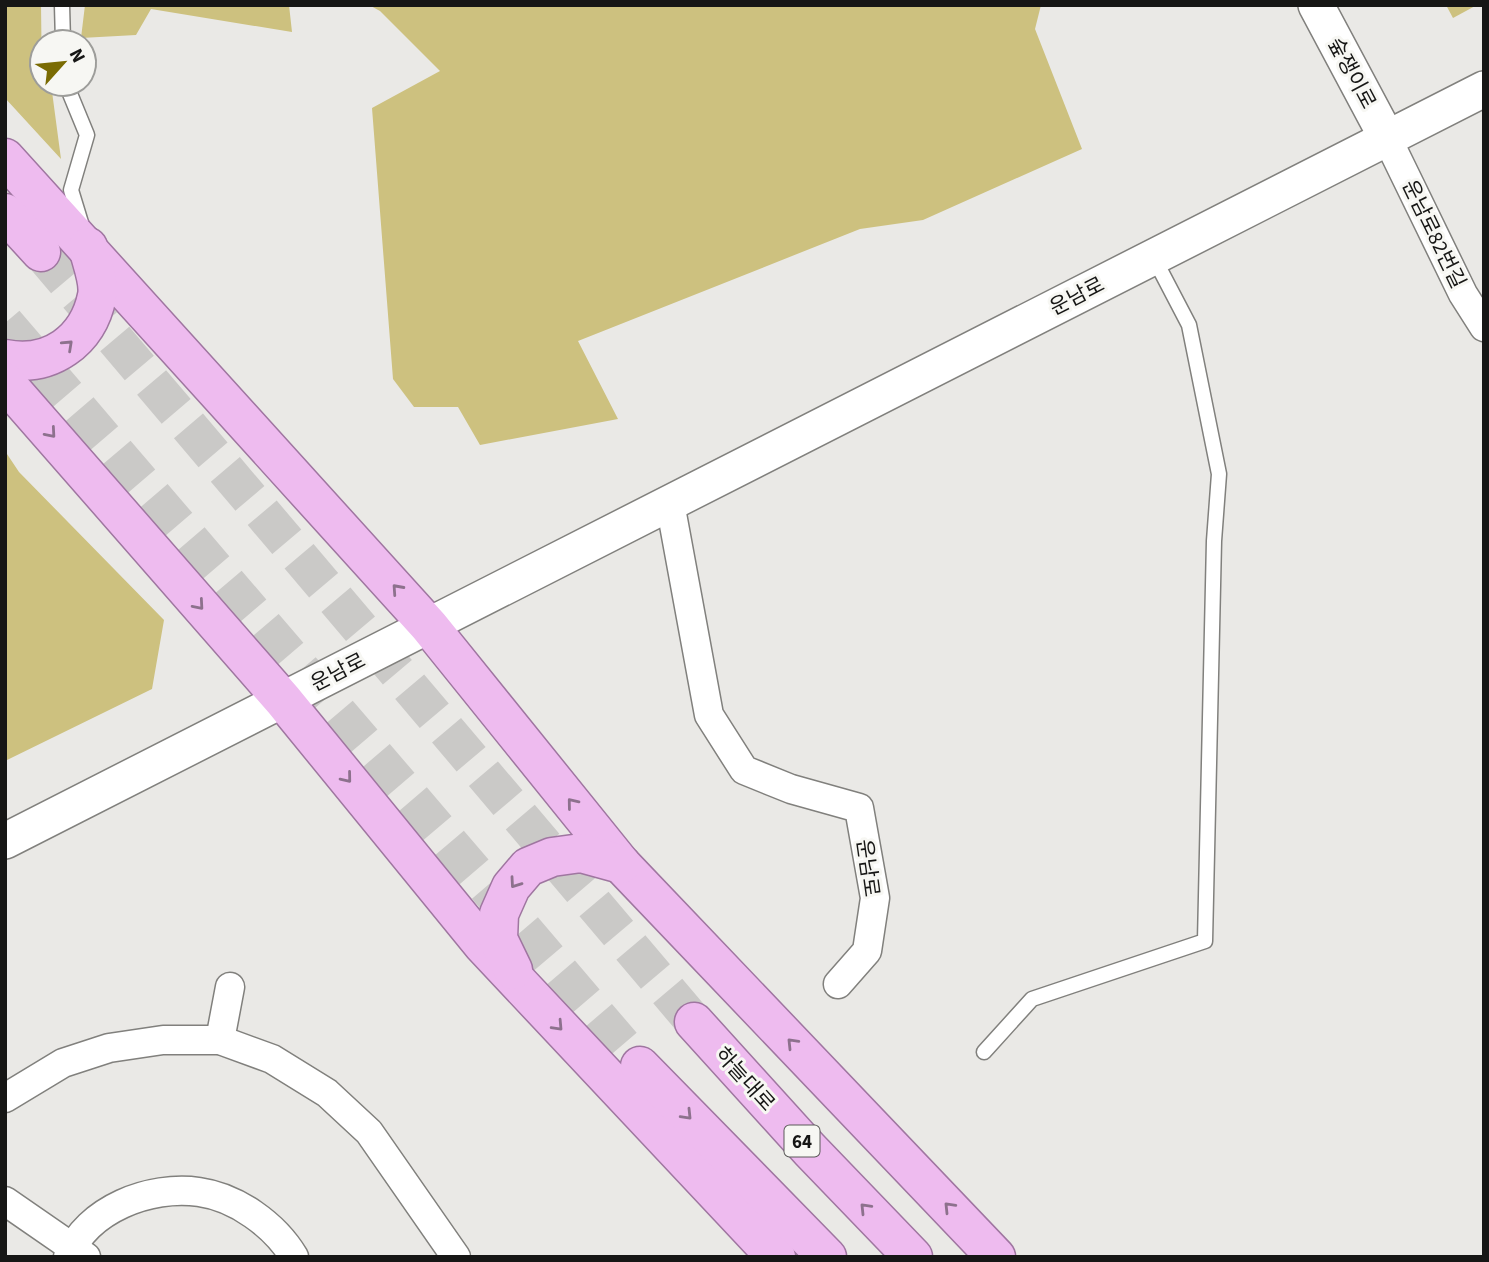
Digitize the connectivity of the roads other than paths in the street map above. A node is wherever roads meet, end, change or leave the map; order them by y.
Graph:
1 (62, 5) edge
2 (1316, 5) edge
3 (63, 28) edge
4 (1484, 89) edge
5 (72, 98) edge
6 (1388, 140) junction
7 (5, 158) edge
8 (5, 213) edge
9 (88, 247) junction
10 (41, 252) tunnel mouth
11 (1154, 258) junction
12 (1484, 327) edge
13 (5, 359) edge
14 (5, 382) edge
15 (670, 503) junction
16 (429, 625) junction
17 (283, 700) junction
18 (5, 841) edge
19 (621, 864) junction
20 (838, 984) dead end
21 (520, 986) junction
22 (230, 987) dead end
23 (694, 1022) tunnel mouth
24 (220, 1040) junction
25 (984, 1052) dead end
26 (640, 1066) tunnel mouth
27 (5, 1098) edge
28 (5, 1202) edge
29 (75, 1253) edge
30 (294, 1257) edge
31 (456, 1257) edge
32 (776, 1257) edge
33 (827, 1257) edge
34 (913, 1257) edge
35 (996, 1257) edge

1 - 3 lane
2 - 6 street, 숲쟁이로
4 - 6 street, 운남로
5 - 9 lane
6 - 11 street, 운남로
6 - 12 street, 운남로82번길
7 - 9 highway
8 - 10 highway
13 -> 9 highway
16 -> 9 highway
11 - 15 street, 운남로
11 - 25 lane
14 -> 17 highway
15 - 16 street, 운남로
15 - 20 street, 운남로
16 - 17 street, 운남로
19 -> 16 highway
17 - 18 street, 운남로
17 -> 21 highway
19 -> 21 highway
35 -> 19 highway
21 -> 32 highway
22 - 24 street
34 -> 23 highway, 하늘대로 / 64
24 - 27 street
24 - 31 street
26 -> 33 highway
28 - 29 street
29 - 30 street

